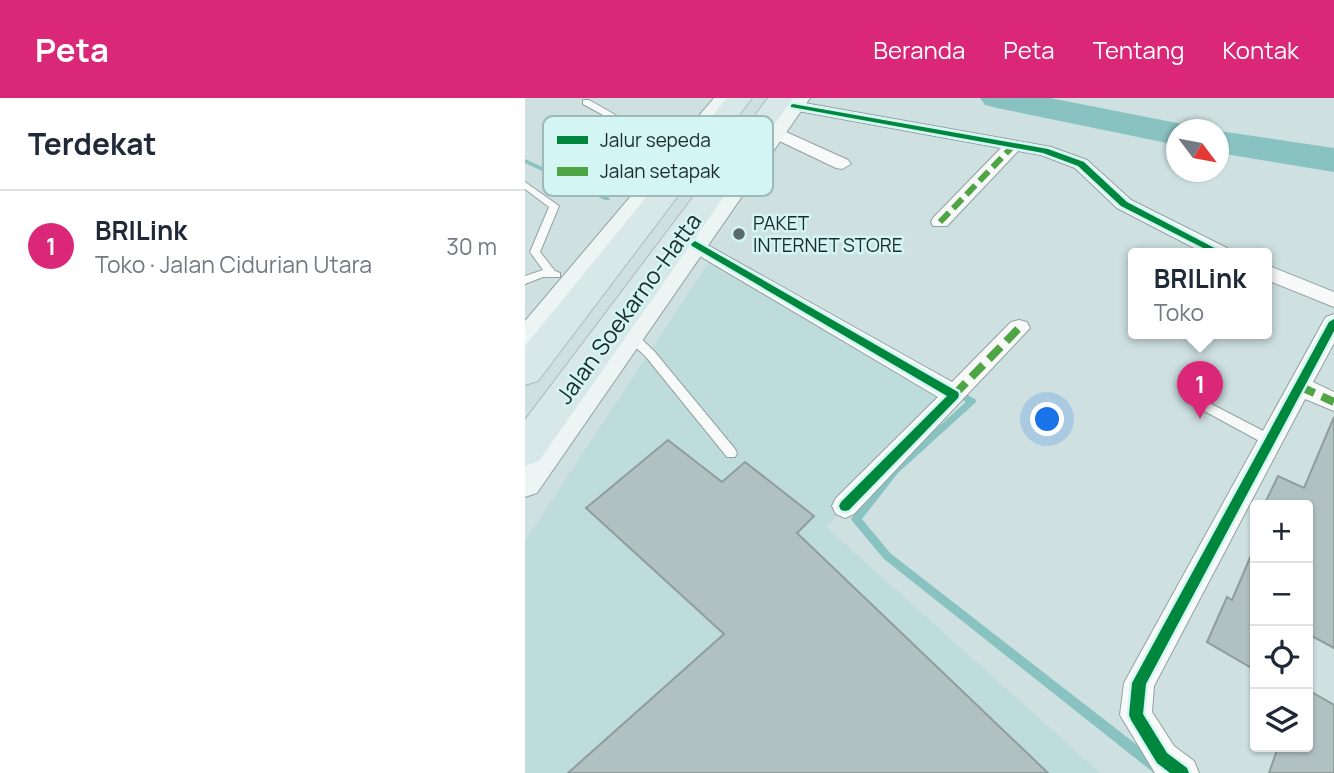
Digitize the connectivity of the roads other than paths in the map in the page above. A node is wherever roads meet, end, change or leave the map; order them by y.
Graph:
1 (725, 98) edge
2 (740, 98) edge
3 (791, 101) edge
4 (586, 102) dead end
5 (612, 116) edge
6 (710, 116) edge
7 (726, 116) edge
8 (773, 125) edge
9 (775, 132) junction
10 (773, 135) edge
11 (1014, 145) junction
12 (842, 164) dead end
13 (525, 185) edge
14 (639, 196) edge
15 (663, 196) edge
16 (719, 196) edge
17 (729, 196) edge
18 (940, 222) dead end
19 (695, 244) junction
20 (1210, 248) edge
21 (1272, 274) edge
22 (565, 276) junction
23 (525, 280) edge
24 (1334, 300) edge
25 (1334, 322) edge
26 (1019, 328) dead end
27 (630, 335) junction
28 (525, 341) edge
29 (525, 371) edge
30 (1299, 387) junction
31 (954, 395) junction
32 (1190, 398) dead end
33 (1334, 402) edge
34 (1269, 440) junction
35 (525, 450) edge
36 (731, 453) dead end
37 (525, 482) edge
38 (845, 506) dead end
39 (1182, 773) edge

1 - 6 main road
2 - 7 highway, Jalan Soekarno-Hatta
3 - 8 highway, Jalan Soekarno-Hatta
3 - 9 main road, Jalan Soekarno-Hatta
3 - 11 street
4 - 5 lane
9 - 10 main road, Jalan Soekarno-Hatta
9 - 12 street
11 - 18 street
11 - 20 street
13 - 22 lane
14 - 22 main road
15 - 29 highway, Jalan Soekarno-Hatta
16 - 35 highway, Jalan Soekarno-Hatta
17 - 19 main road, Jalan Soekarno-Hatta
19 - 27 main road, Jalan Soekarno-Hatta
19 - 31 street
21 - 24 street
22 - 23 lane
22 - 28 main road
25 - 30 street
26 - 31 street
27 - 36 lane
27 - 37 main road, Jalan Soekarno-Hatta
30 - 33 street
30 - 34 street
31 - 38 street
32 - 34 lane
34 - 39 street

